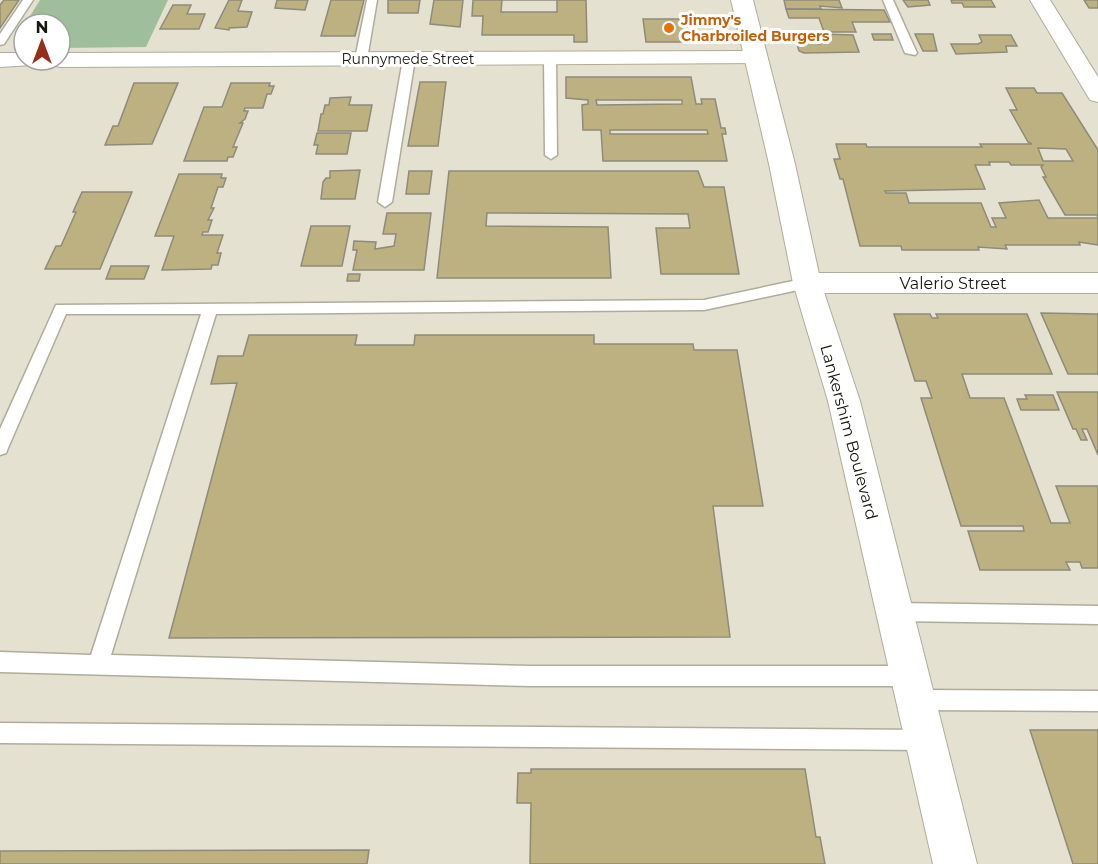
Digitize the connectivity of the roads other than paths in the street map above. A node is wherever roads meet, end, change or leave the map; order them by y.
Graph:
1 (28, 0) edge
2 (372, 0) edge
3 (742, 0) edge
4 (888, 0) edge
5 (1040, 0) edge
6 (0, 42) edge
7 (911, 53) dead end
8 (550, 58) junction
9 (756, 58) junction
10 (361, 59) junction
11 (409, 59) junction
12 (72, 60) edge
13 (1098, 95) edge
14 (551, 155) dead end
15 (385, 202) dead end
16 (1098, 283) edge
17 (807, 284) junction
18 (210, 309) junction
19 (0, 448) edge
20 (895, 612) junction
21 (1098, 615) edge
22 (0, 662) edge
23 (98, 664) junction
24 (913, 688) junction
25 (1098, 701) edge
26 (0, 733) edge
27 (926, 740) junction
28 (955, 864) edge

1 - 6 lane
2 - 10 lane
3 - 9 main road, Lankershim Boulevard
4 - 7 lane
5 - 13 street
8 - 9 street, Runnymede Street
8 - 11 street, Runnymede Street
8 - 14 lane
9 - 17 main road, Lankershim Boulevard
10 - 11 street, Runnymede Street
10 - 12 street, Runnymede Street
11 - 15 lane
16 - 17 street, Valerio Street
17 - 18 lane
17 - 20 main road, Lankershim Boulevard
18 - 19 lane
18 - 23 lane
20 - 21 lane
20 - 24 main road, Lankershim Boulevard
22 - 23 lane
23 - 24 lane
24 - 25 lane
24 - 27 main road, Lankershim Boulevard
26 - 27 lane
27 - 28 main road, Lankershim Boulevard

